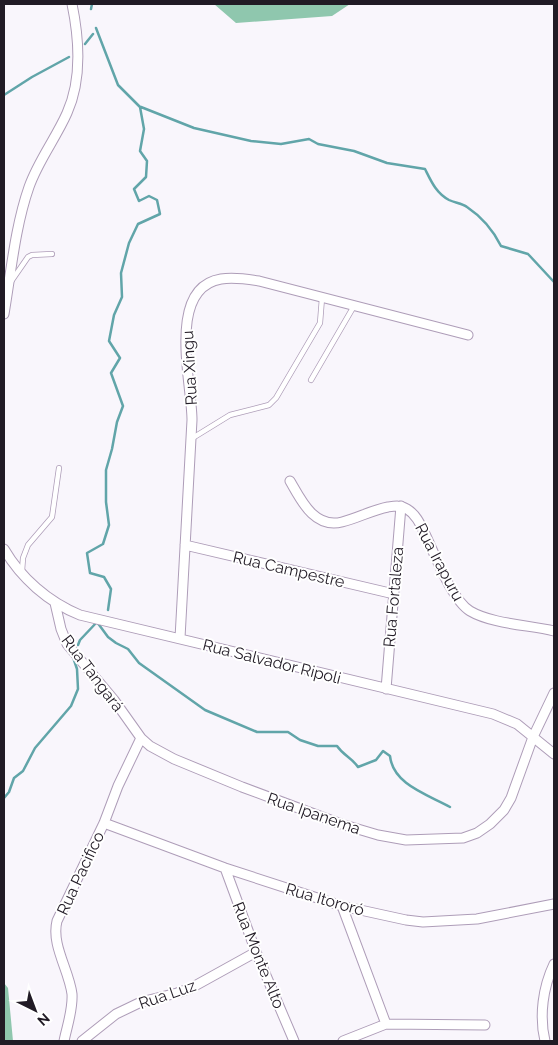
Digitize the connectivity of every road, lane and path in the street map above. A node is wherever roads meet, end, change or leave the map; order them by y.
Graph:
1 (72, 4) edge
2 (52, 254) dead end
3 (9, 284) junction
4 (322, 298) junction
5 (354, 306) junction
6 (4, 314) edge
7 (468, 335) dead end
8 (311, 380) dead end
9 (190, 440) junction
10 (59, 468) dead end
11 (290, 481) dead end
12 (401, 506) junction
13 (185, 545) junction
14 (4, 548) edge
15 (22, 573) junction
16 (394, 594) junction
17 (55, 603) junction
18 (554, 631) edge
19 (180, 638) junction
20 (386, 689) junction
21 (554, 693) edge
22 (533, 737) junction
23 (141, 738) junction
24 (554, 754) edge
25 (104, 822) junction
26 (224, 868) junction
27 (554, 904) edge
28 (342, 906) junction
29 (256, 952) junction
30 (554, 964) edge
31 (386, 1024) junction
32 (486, 1025) dead end
33 (64, 1041) edge
34 (82, 1041) edge
35 (294, 1041) edge
36 (343, 1041) edge
37 (544, 1041) edge

1 - 3 street
2 - 3 lane
3 - 6 street
4 - 5 street, Rua Xingu
4 - 9 lane
4 - 9 street, Rua Xingu
5 - 7 street, Rua Xingu
5 - 8 lane
9 - 13 street, Rua Xingu
10 - 15 lane
11 - 12 street
12 - 16 street, Rua Fortaleza
12 - 18 street, Rua Irapuru
13 - 16 street, Rua Campestre
13 - 19 street, Rua Xingu
14 - 15 street, Rua Salvador Ripoli
15 - 17 street, Rua Salvador Ripoli
16 - 20 street, Rua Fortaleza
17 - 19 street, Rua Salvador Ripoli
17 - 23 street, Rua Tangará
19 - 20 street, Rua Salvador Ripoli
20 - 22 street, Rua Salvador Ripoli
21 - 22 street, Rua Ipanema
22 - 23 street, Rua Ipanema
22 - 24 street, Rua Salvador Ripoli
23 - 25 street
25 - 26 street, Rua Itororó
25 - 33 street, Rua Pacifico
26 - 28 street, Rua Itororó
26 - 29 street, Rua Monte Alto
27 - 28 street, Rua Itororó
28 - 31 street
29 - 34 street, Rua Luz
29 - 35 street, Rua Monte Alto
30 - 37 street
31 - 32 street
31 - 36 street

